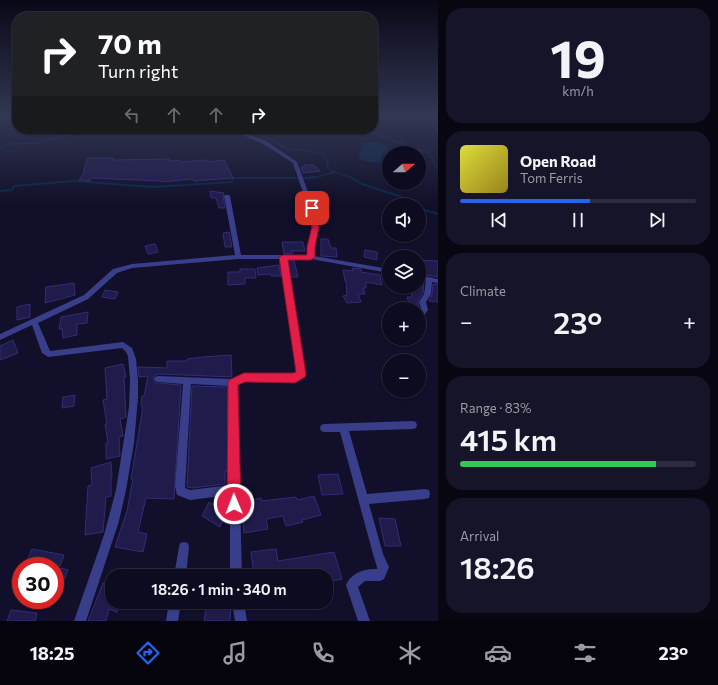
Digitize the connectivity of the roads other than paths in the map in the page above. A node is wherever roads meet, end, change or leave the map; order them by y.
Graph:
1 (270, 146) edge
2 (227, 196) dead end
3 (238, 257) junction
4 (283, 257) junction
5 (311, 257) junction
6 (382, 270) edge
7 (426, 278) edge
8 (429, 278) junction
9 (438, 280) edge
10 (422, 302) edge
11 (34, 322) junction
12 (0, 337) edge
13 (158, 379) dead end
14 (187, 381) junction
15 (233, 383) junction
16 (413, 425) dead end
17 (324, 428) dead end
18 (344, 429) junction
19 (234, 489) junction
20 (425, 494) dead end
21 (364, 499) junction
22 (184, 547) dead end
23 (181, 569) edge
24 (236, 569) edge
25 (174, 609) edge
26 (239, 609) edge
27 (80, 621) edge
28 (172, 621) edge
29 (241, 621) edge
30 (364, 621) edge

1 - 5 street
2 - 3 street
3 - 4 street
3 - 11 street
4 - 5 street
4 - 15 street
5 - 6 street
7 - 8 street
8 - 9 street
8 - 10 street
11 - 12 street
11 - 27 street
13 - 14 street
14 - 15 street
14 - 19 street
15 - 19 street
16 - 18 street
17 - 18 street
18 - 21 street
19 - 24 street
20 - 21 street
21 - 30 street
22 - 23 street
25 - 28 street
26 - 29 street

